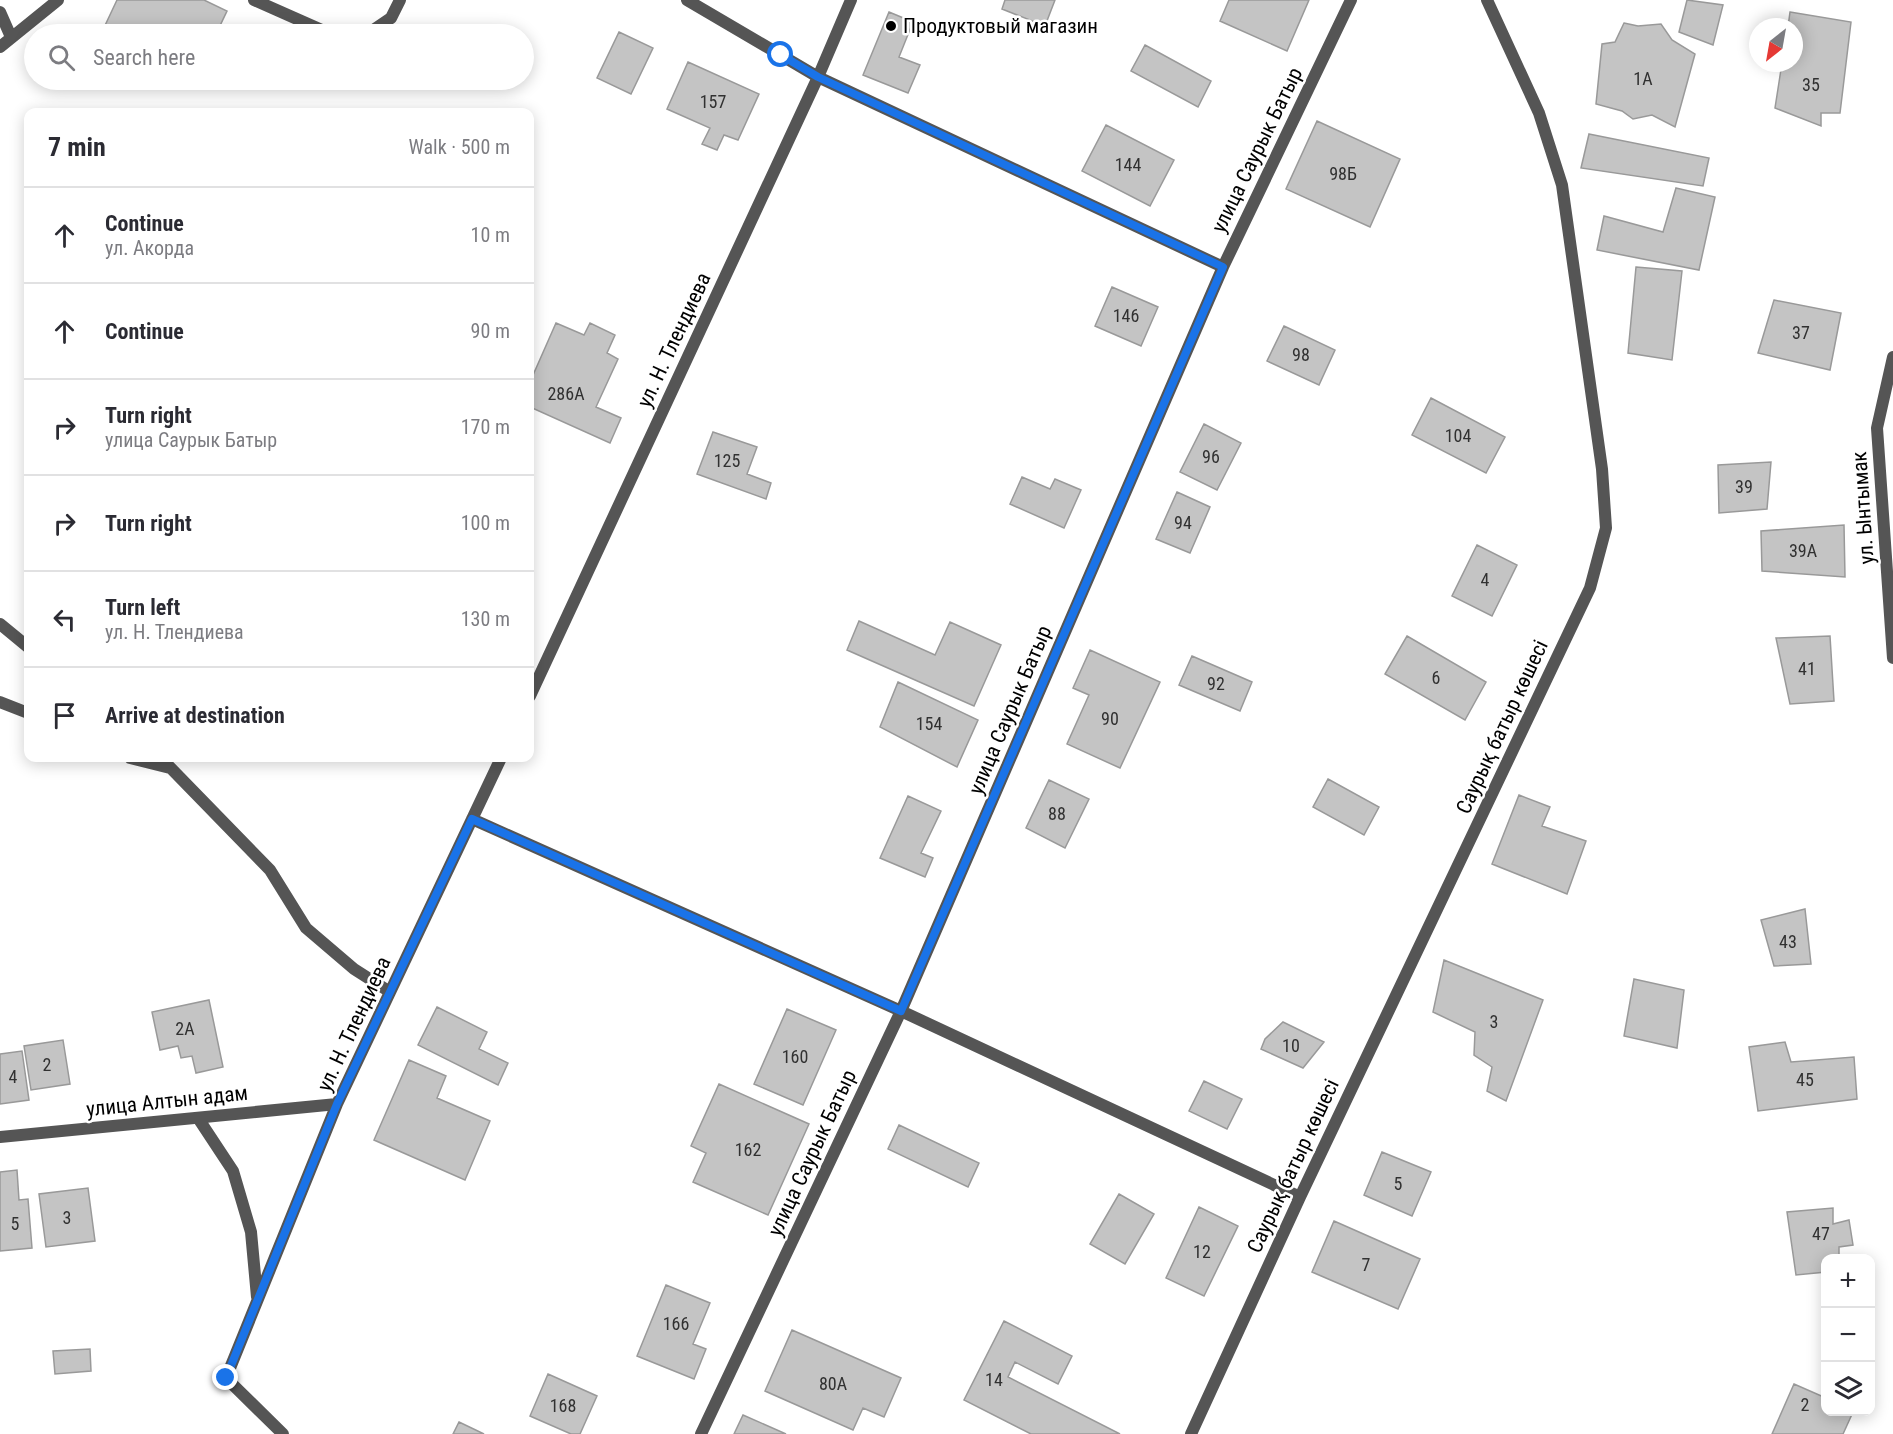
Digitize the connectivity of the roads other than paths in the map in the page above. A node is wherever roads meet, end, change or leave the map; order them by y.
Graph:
1 (58, 0) edge
2 (254, 0) edge
3 (400, 0) edge
4 (687, 0) edge
5 (851, 0) edge
6 (1351, 0) edge
7 (1487, 0) edge
8 (0, 12) edge
9 (27, 24) edge
10 (306, 24) edge
11 (382, 24) edge
12 (24, 26) edge
13 (11, 36) junction
14 (0, 47) edge
15 (818, 77) junction
16 (1223, 267) junction
17 (1893, 357) edge
18 (0, 624) edge
19 (24, 643) edge
20 (1893, 658) edge
21 (534, 687) edge
22 (0, 702) edge
23 (24, 711) edge
24 (145, 762) edge
25 (165, 762) edge
26 (499, 762) edge
27 (172, 769) junction
28 (472, 819) junction
29 (390, 992) junction
30 (901, 1011) junction
31 (337, 1104) junction
32 (198, 1118) junction
33 (0, 1137) edge
34 (1300, 1197) junction
35 (257, 1301) junction
36 (283, 1434) edge
37 (701, 1434) edge
38 (1191, 1434) edge

1 - 9 street
2 - 10 street
3 - 11 street
4 - 15 street
5 - 15 street, ул. Н. Тлендиева
6 - 16 street, улица Саурык Батыр
7 - 34 street, Саурық батыр көшесі
8 - 13 street
12 - 13 street
13 - 14 street
15 - 16 street
15 - 21 street, ул. Н. Тлендиева
16 - 30 street, улица Саурык Батыр
17 - 20 street, ул. Ынтымак
18 - 19 street
22 - 23 street
24 - 27 street
25 - 27 street
26 - 28 street, ул. Н. Тлендиева
27 - 29 street
28 - 29 street, ул. Н. Тлендиева
28 - 30 street
29 - 31 street, ул. Н. Тлендиева
30 - 34 street
30 - 37 street, улица Саурык Батыр
31 - 32 street, улица Алтын адам
31 - 35 street, ул. Н. Тлендиева
32 - 33 street, улица Алтын адам
32 - 35 street
34 - 38 street, Саурық батыр көшесі
35 - 36 street, ул. Н. Тлендиева

